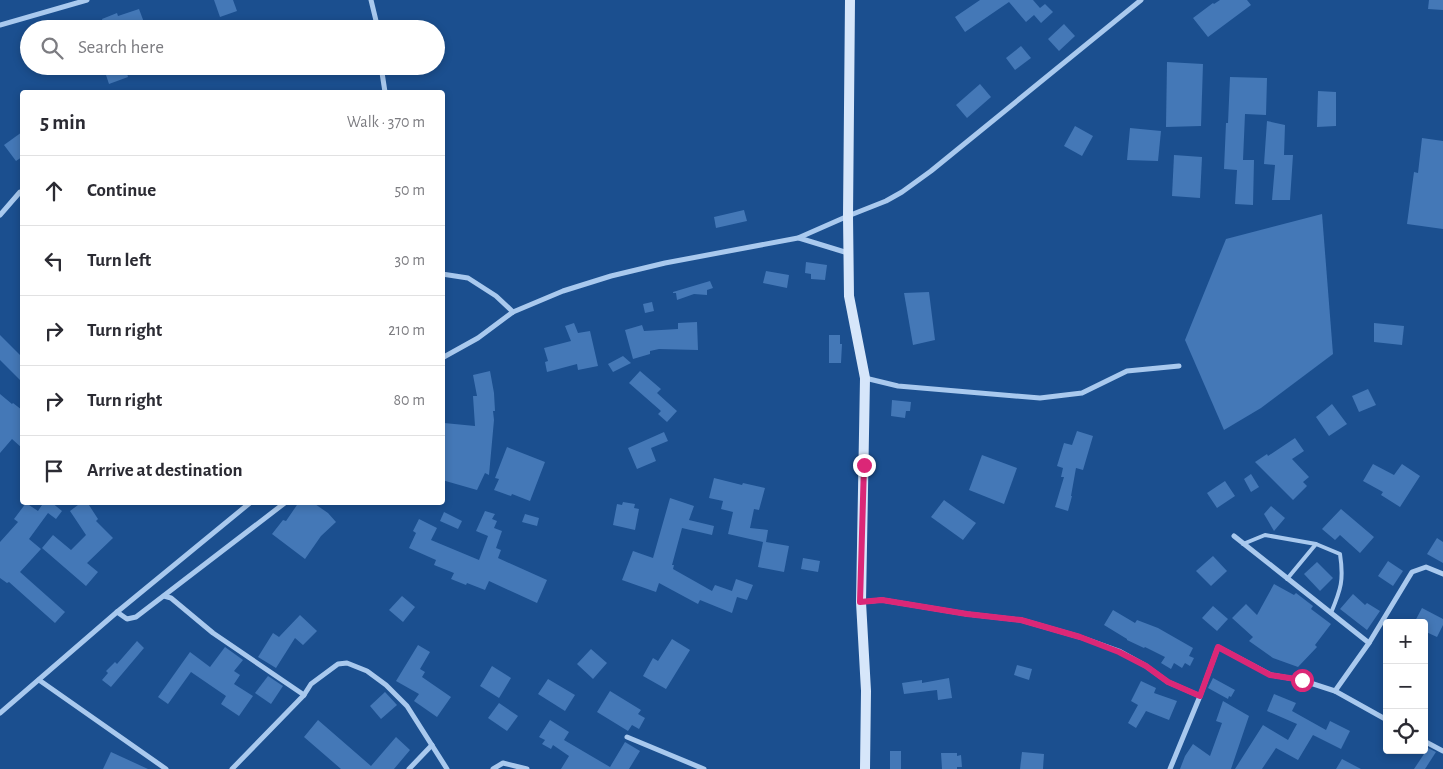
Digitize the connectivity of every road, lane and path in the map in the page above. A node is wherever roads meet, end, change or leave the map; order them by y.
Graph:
1 (87, 0) edge
2 (371, 0) edge
3 (850, 0) edge
4 (1141, 0) edge
5 (376, 20) edge
6 (0, 25) edge
7 (382, 75) edge
8 (385, 90) edge
9 (20, 192) edge
10 (0, 215) edge
11 (848, 216) junction
12 (798, 238) junction
13 (848, 253) junction
14 (445, 274) edge
15 (513, 312) junction
16 (445, 356) edge
17 (1179, 366) dead end
18 (865, 378) junction
19 (247, 505) edge
20 (282, 505) edge
21 (1234, 536) dead end
22 (1243, 544) junction
23 (1316, 544) junction
24 (1443, 574) edge
25 (1287, 579) junction
26 (164, 596) junction
27 (860, 602) junction
28 (117, 612) junction
29 (1331, 614) junction
30 (1369, 643) junction
31 (38, 680) junction
32 (1335, 691) junction
33 (304, 695) junction
34 (1200, 696) junction
35 (0, 713) edge
36 (1383, 718) edge
37 (627, 737) dead end
38 (1428, 743) edge
39 (432, 745) junction
40 (1443, 751) edge
41 (166, 769) edge
42 (232, 769) edge
43 (409, 769) edge
44 (447, 769) edge
45 (493, 769) edge
46 (526, 769) edge
47 (704, 769) edge
48 (864, 769) edge
49 (1170, 769) edge

1 - 6 street
2 - 5 street
3 - 11 main road
4 - 11 street
7 - 8 street
9 - 10 street
11 - 12 street
11 - 13 main road
12 - 13 street
12 - 15 street
13 - 18 main road
14 - 15 street
15 - 16 street
17 - 18 street
18 - 27 main road
19 - 28 street
20 - 26 street
21 - 22 street
22 - 23 lane
22 - 25 street
23 - 25 lane
23 - 29 lane
24 - 30 street
25 - 29 street
26 - 28 street
26 - 33 street
27 - 34 street
27 - 48 main road
28 - 31 street
29 - 30 street
30 - 32 street
31 - 35 street
31 - 41 street
32 - 34 street
32 - 36 street
33 - 39 street
33 - 42 street
34 - 49 street
37 - 47 street
38 - 40 street
39 - 43 street
39 - 44 street
45 - 46 street

